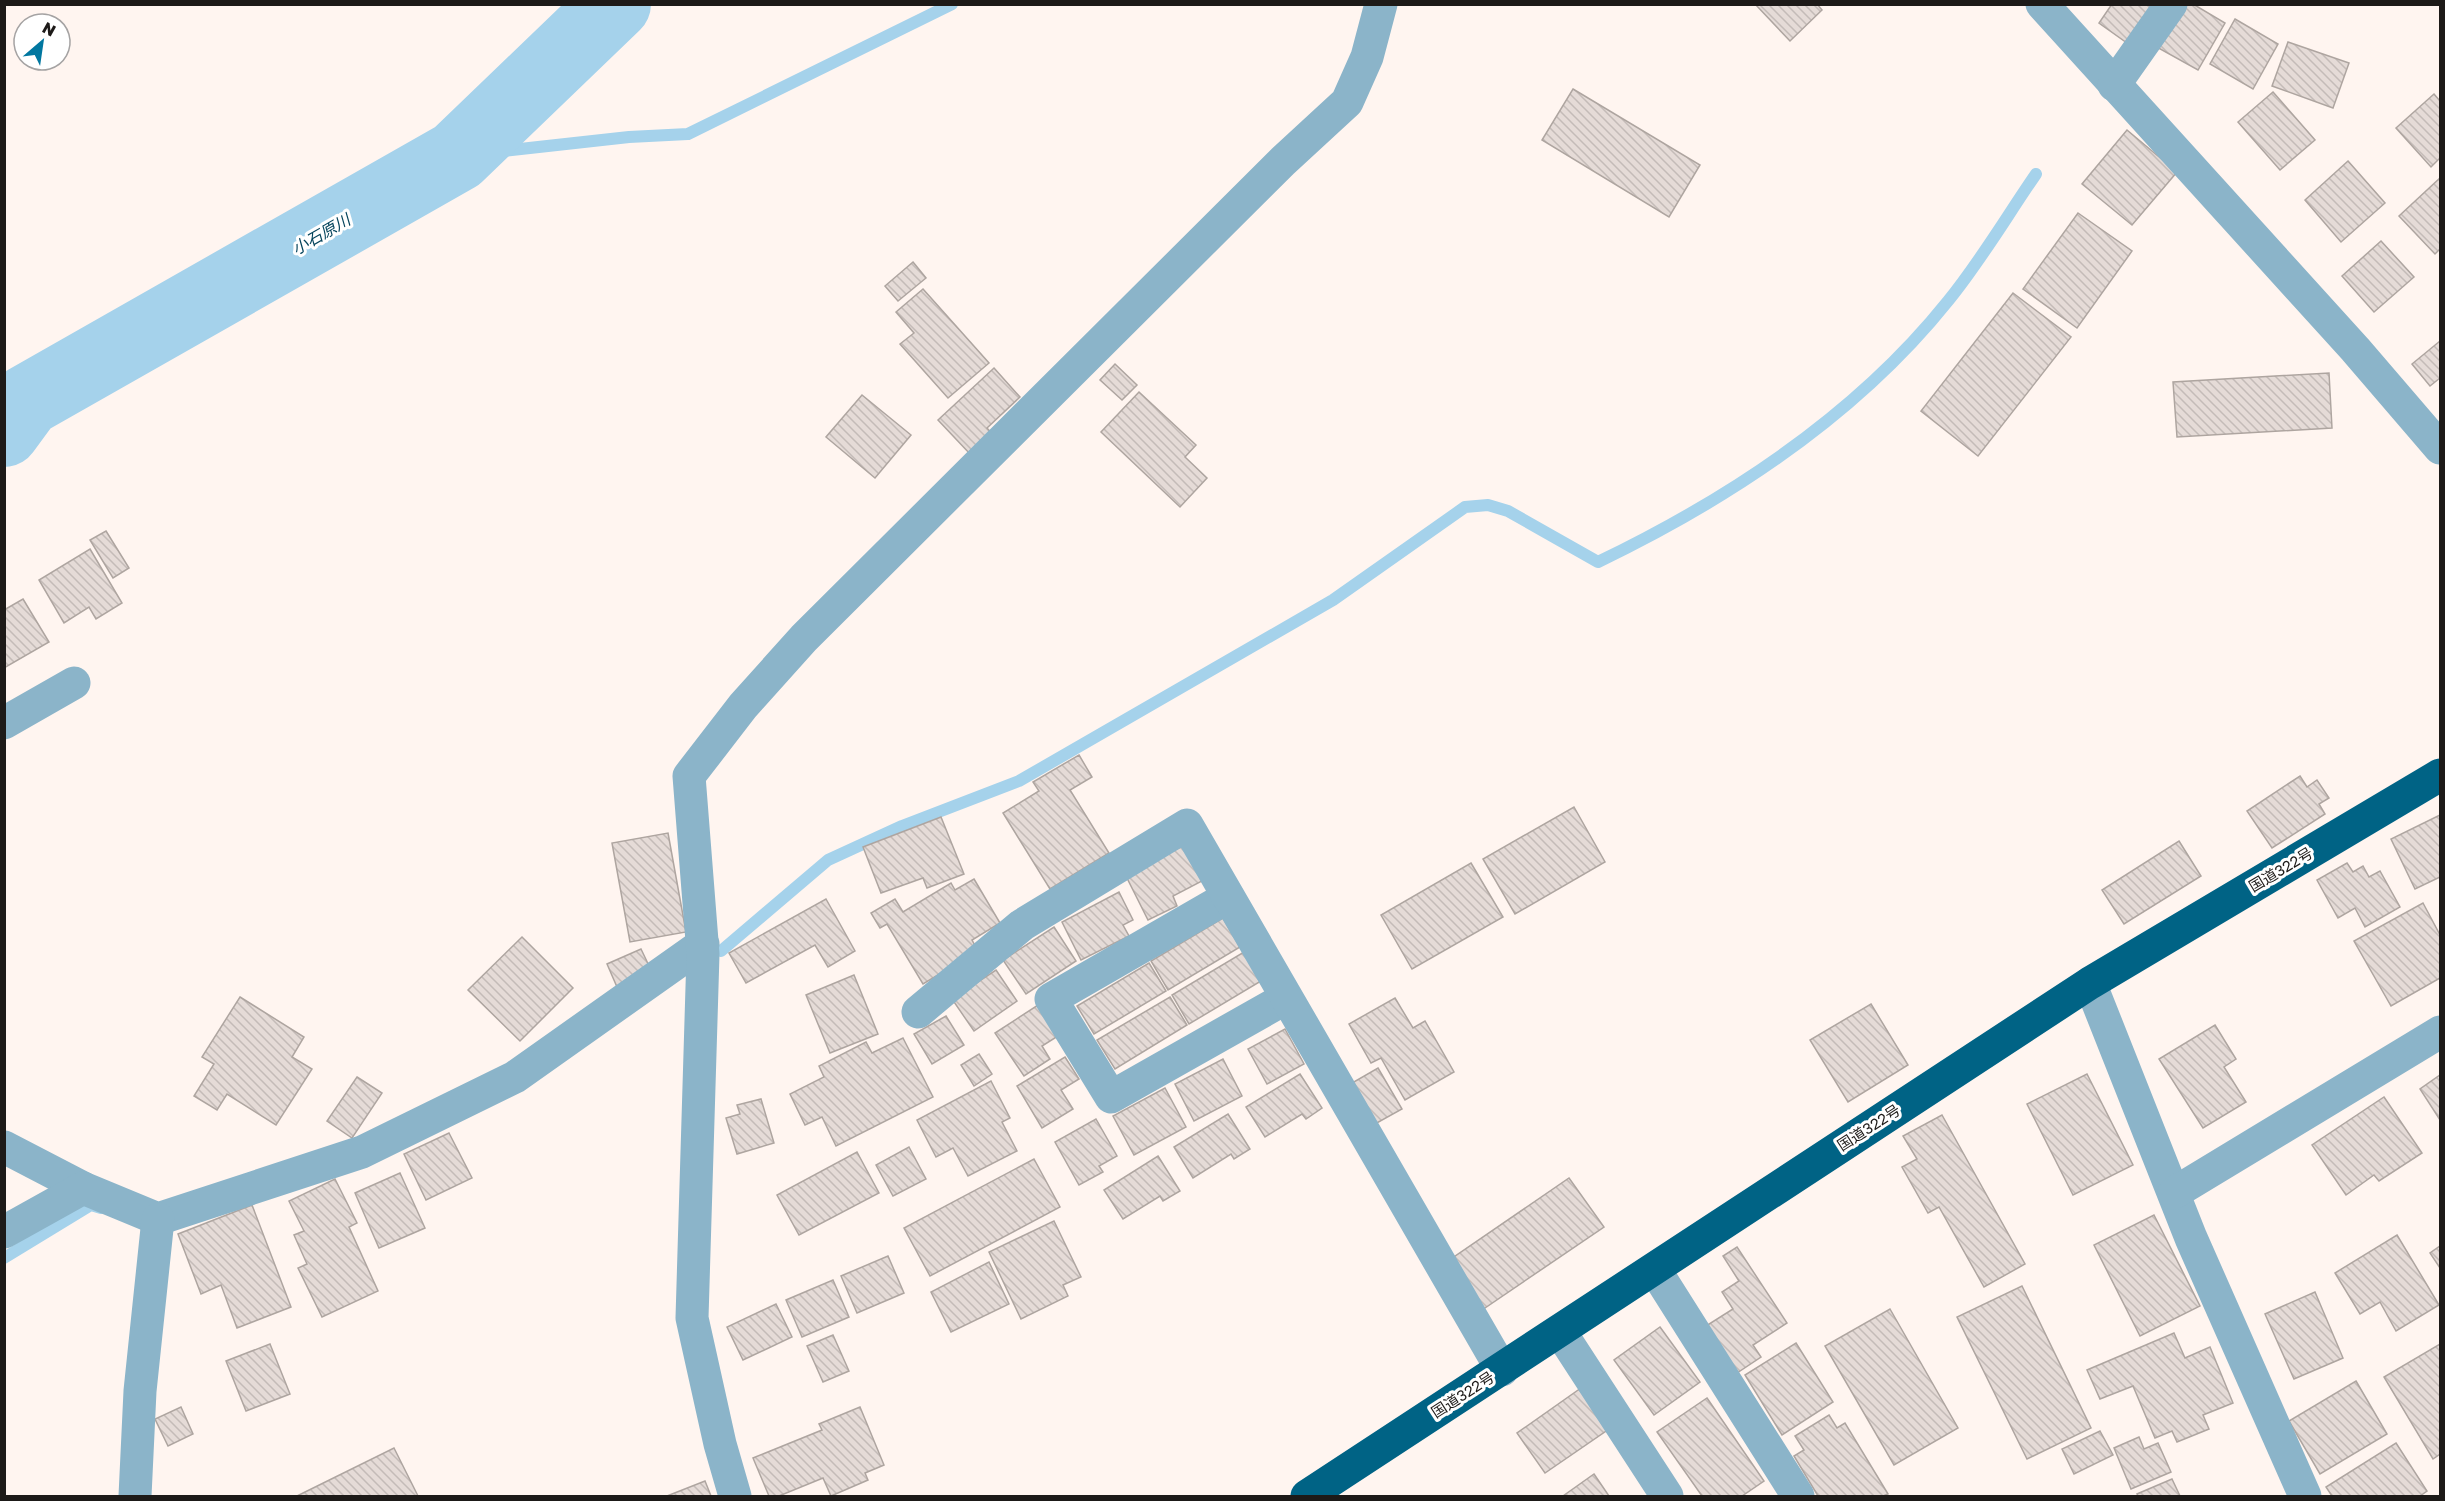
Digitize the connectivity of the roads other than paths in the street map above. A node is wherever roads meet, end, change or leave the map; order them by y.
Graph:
1 (1381, 4) edge
2 (2042, 4) edge
3 (2171, 4) edge
4 (2114, 85) junction
5 (2440, 448) edge
6 (74, 683) dead end
7 (4, 723) edge
8 (2440, 775) edge
9 (1228, 897) junction
10 (703, 944) junction
11 (2090, 983) junction
12 (1286, 998) junction
13 (918, 1012) dead end
14 (2440, 1032) edge
15 (4, 1147) edge
16 (83, 1188) junction
17 (2174, 1193) junction
18 (157, 1228) junction
19 (4, 1232) edge
20 (1655, 1270) junction
21 (1561, 1333) junction
22 (1502, 1370) junction
23 (135, 1497) edge
24 (735, 1497) edge
25 (1307, 1497) edge
26 (1667, 1497) edge
27 (1798, 1497) edge
28 (2305, 1497) edge

1 - 10 street
2 - 4 street
3 - 4 street
4 - 5 street
6 - 7 street
8 - 11 highway, 国道322号
9 - 12 street
9 - 12 street
9 - 13 street
10 - 18 street
10 - 24 street
11 - 17 street
11 - 20 highway, 国道322号
12 - 22 street
14 - 17 street
15 - 16 street
16 - 18 street
16 - 19 street
17 - 28 street
18 - 23 street
20 - 21 highway, 国道322号
20 - 27 street
21 - 22 highway, 国道322号
21 - 26 street
22 - 25 highway, 国道322号

